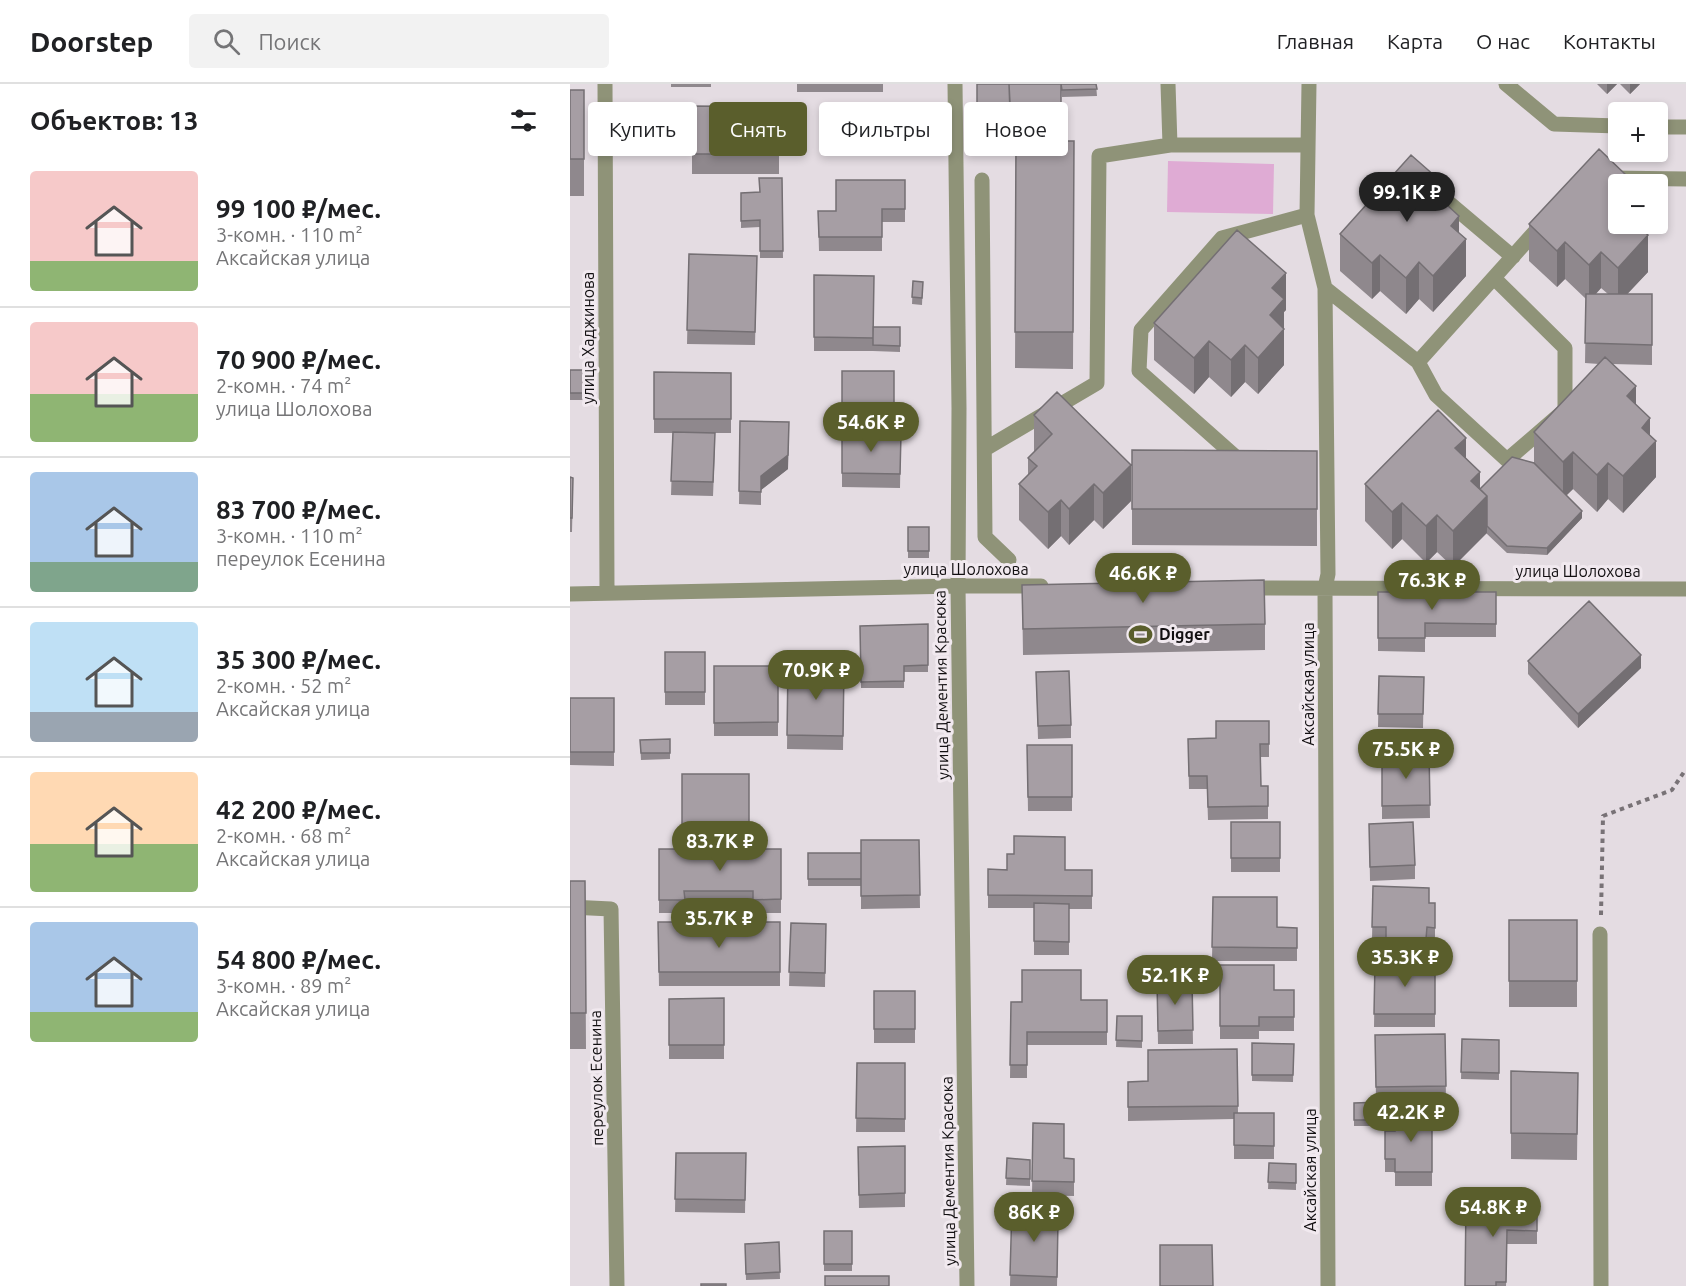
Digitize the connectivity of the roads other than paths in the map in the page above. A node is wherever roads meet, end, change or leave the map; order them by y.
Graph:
1 (605, 84) edge
2 (955, 84) edge
3 (1168, 84) edge
4 (1309, 84) edge
5 (1506, 84) edge
6 (1608, 126) edge
7 (1668, 127) edge
8 (1686, 127) edge
9 (1170, 145) junction
10 (1308, 145) junction
11 (1595, 178) edge
12 (1686, 179) edge
13 (982, 180) dead end
14 (1442, 197) edge
15 (1552, 213) edge
16 (1307, 215) junction
17 (1513, 257) junction
18 (1494, 278) junction
19 (1325, 288) junction
20 (1418, 363) junction
21 (985, 449) junction
22 (1214, 458) edge
23 (1009, 560) dead end
24 (958, 586) junction
25 (1053, 586) edge
26 (1230, 588) edge
27 (1325, 588) junction
28 (1686, 590) edge
29 (607, 592) junction
30 (570, 594) edge
31 (570, 907) edge
32 (1600, 934) road end
33 (617, 1286) edge
34 (967, 1286) edge
35 (1328, 1286) edge
36 (1601, 1286) edge

1 - 29 street, улица Хаджинова
2 - 24 street, улица Дементия Красюка
3 - 9 street
4 - 10 street, Аксайская улица
5 - 6 street
7 - 8 street
9 - 10 street
9 - 21 street
10 - 16 street, Аксайская улица
11 - 12 street
13 - 21 street
14 - 17 street
15 - 17 street
16 - 19 street, Аксайская улица
16 - 22 street
17 - 18 street
18 - 20 street
18 - 20 street
19 - 20 street
19 - 27 street, Аксайская улица
21 - 23 street
24 - 25 street, улица Шолохова
24 - 29 street, улица Шолохова
24 - 34 street, улица Дементия Красюка
26 - 27 street, улица Шолохова
27 - 28 street, улица Шолохова
27 - 35 street, Аксайская улица
29 - 30 street, улица Шолохова
31 - 33 street, переулок Есенина
32 - 36 street

